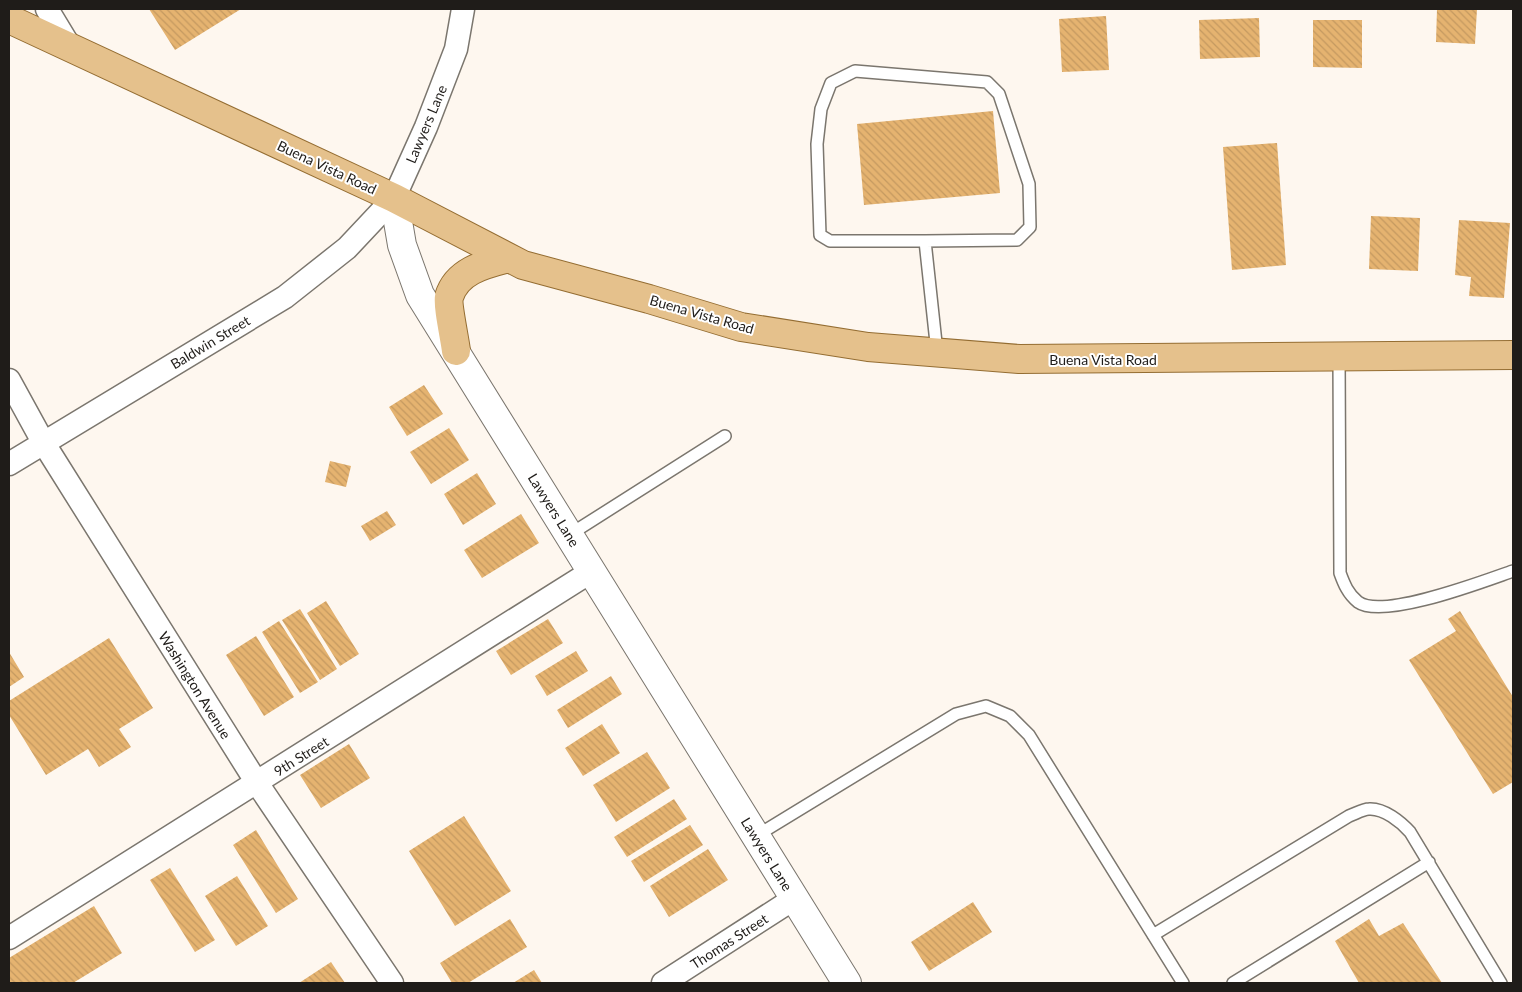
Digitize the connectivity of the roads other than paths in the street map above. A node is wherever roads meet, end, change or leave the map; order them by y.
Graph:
1 (47, 9) edge
2 (463, 9) edge
3 (9, 19) edge
4 (70, 47) junction
5 (394, 198) junction
6 (925, 241) junction
7 (509, 258) junction
8 (456, 351) junction
9 (937, 352) junction
10 (1513, 355) edge
11 (1339, 357) junction
12 (9, 380) edge
13 (725, 436) dead end
14 (43, 442) junction
15 (9, 464) edge
16 (570, 535) junction
17 (592, 571) junction
18 (1513, 571) edge
19 (257, 784) junction
20 (756, 836) junction
21 (1429, 862) junction
22 (795, 898) junction
23 (1153, 935) junction
24 (9, 938) edge
25 (392, 983) edge
26 (663, 983) edge
27 (847, 983) edge
28 (1183, 983) edge
29 (1233, 983) edge
30 (1501, 983) edge

1 - 4 street
2 - 5 street, Lawyers Lane
3 - 4 main road, Buena Vista Road
4 - 5 main road, Buena Vista Road
5 - 7 main road, Buena Vista Road
5 - 8 street, Lawyers Lane
5 - 14 street, Baldwin Street
6 - 6 lane
6 - 9 lane
7 - 8 main road
7 - 9 main road, Buena Vista Road
8 - 16 street, Lawyers Lane
9 - 11 main road, Buena Vista Road
10 - 11 main road, Buena Vista Road
11 - 18 lane
12 - 14 street, Washington Avenue
13 - 16 lane
14 - 15 street, Baldwin Street
14 - 19 street, Washington Avenue
16 - 17 street, Lawyers Lane
17 - 19 street, 9th Street
17 - 20 street, Lawyers Lane
19 - 24 street, 9th Street
19 - 25 street, Washington Avenue
20 - 22 street, Lawyers Lane
20 - 23 lane
21 - 23 lane
21 - 29 lane
21 - 30 lane
22 - 26 street, Thomas Street
22 - 27 street, Lawyers Lane
23 - 28 lane

